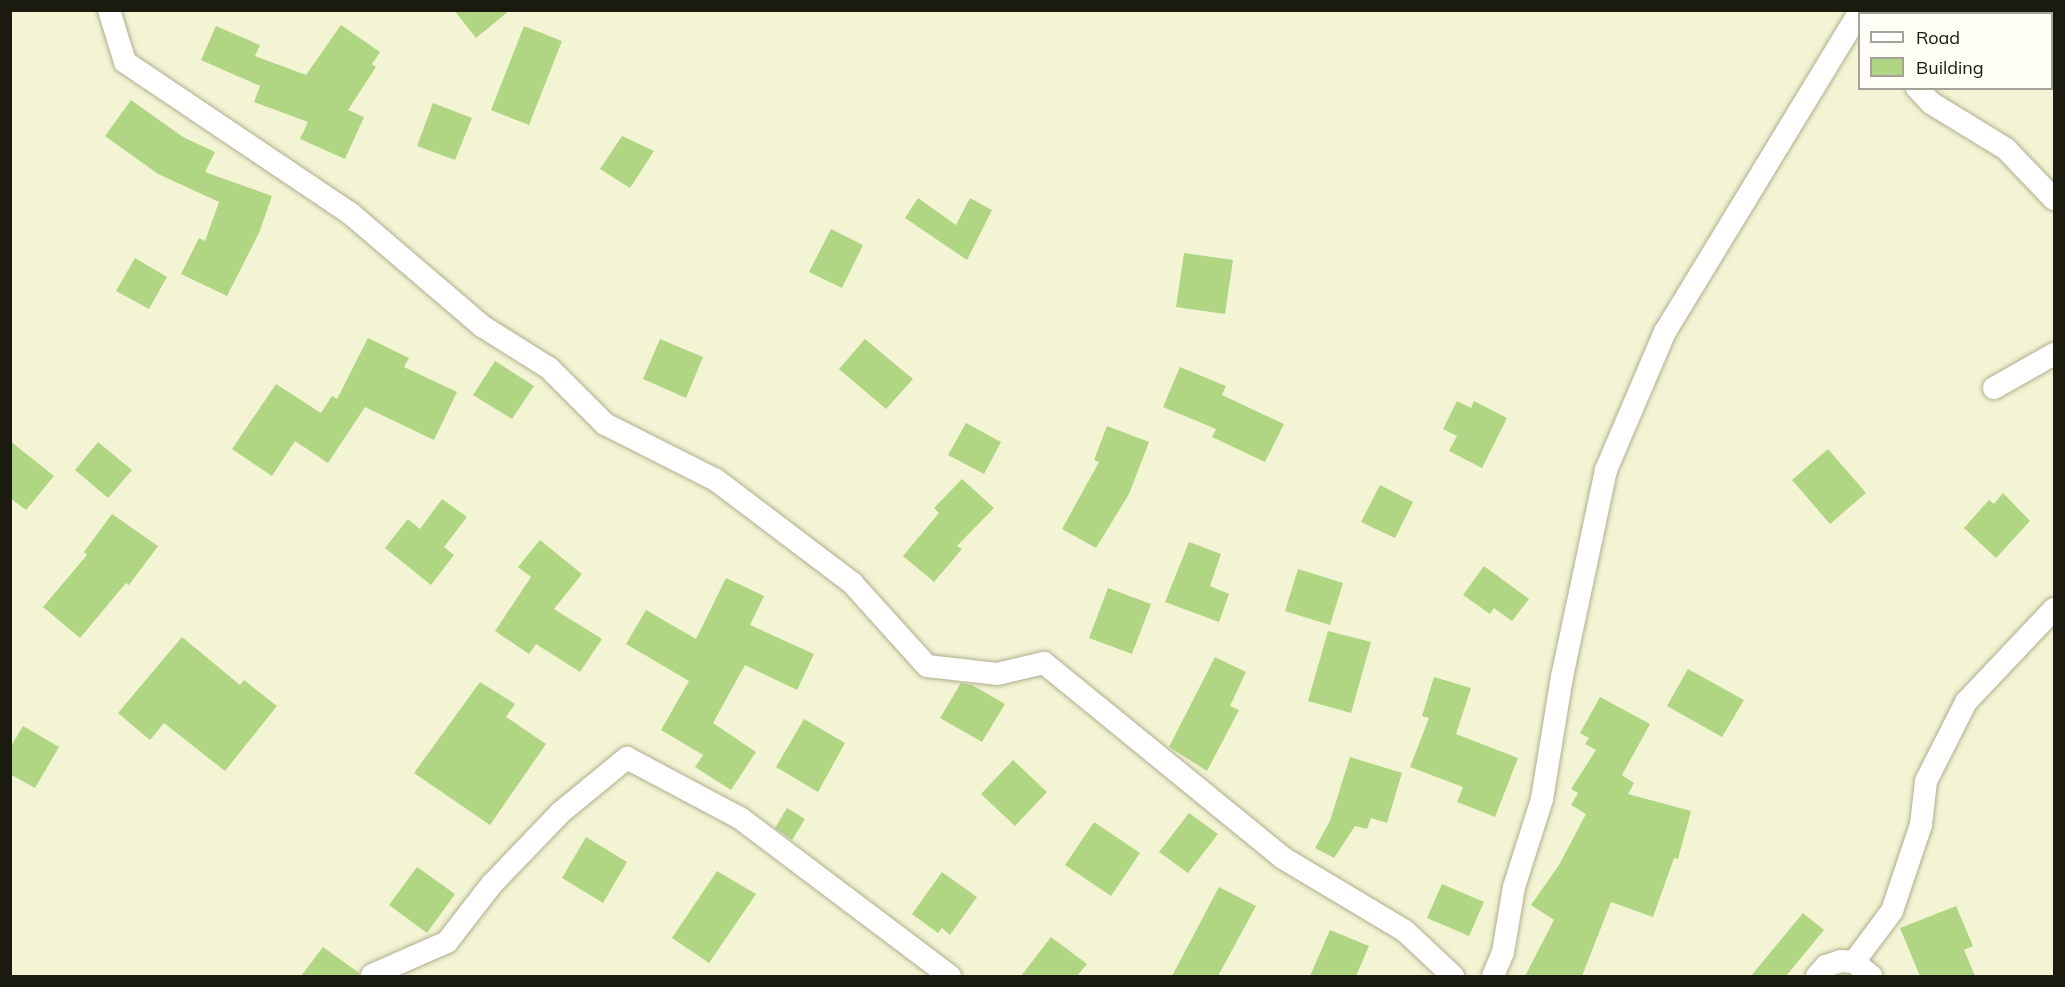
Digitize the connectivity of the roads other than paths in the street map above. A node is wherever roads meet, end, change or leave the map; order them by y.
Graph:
1 (109, 10) edge
2 (1856, 18) edge
3 (1919, 90) edge
4 (2055, 199) edge
5 (2055, 354) edge
6 (1994, 388) dead end
7 (2055, 609) edge
8 (1863, 969) edge
9 (372, 975) dead end
10 (950, 976) edge
11 (1453, 976) edge
12 (1493, 976) edge
13 (1817, 976) edge

1 - 11 street
2 - 12 street
3 - 4 street
5 - 6 street
7 - 8 street
8 - 13 street
9 - 10 street

